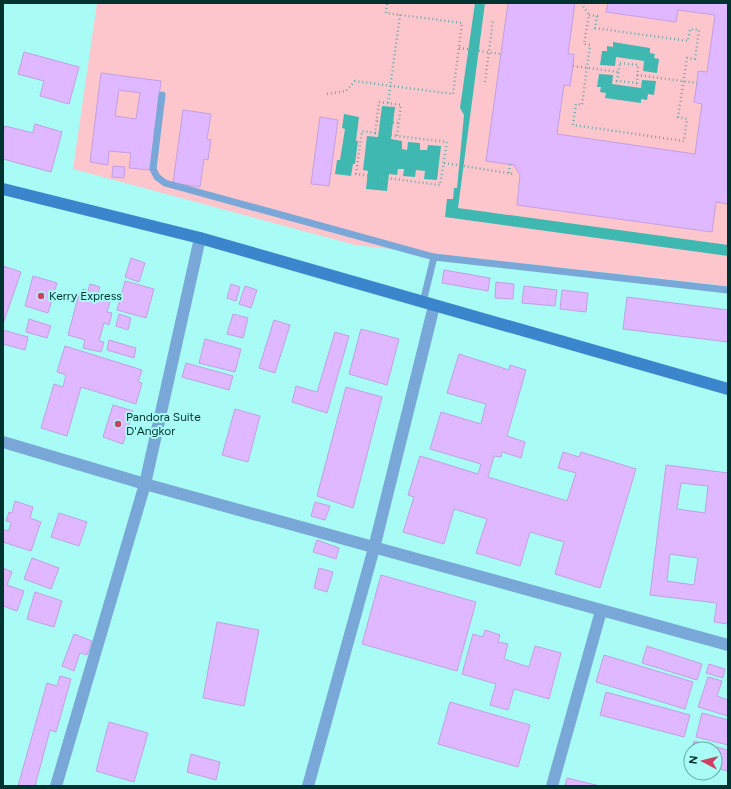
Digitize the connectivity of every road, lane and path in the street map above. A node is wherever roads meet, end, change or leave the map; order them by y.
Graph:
1 (388, 3) edge
2 (581, 3) edge
3 (400, 15) junction
4 (589, 15) junction
5 (494, 20) dead end
6 (459, 48) junction
7 (489, 52) junction
8 (501, 54) dead end
9 (573, 66) dead end
10 (587, 68) junction
11 (619, 72) junction
12 (637, 75) junction
13 (683, 81) junction
14 (485, 82) dead end
15 (696, 83) dead end
16 (391, 86) junction
17 (328, 94) dead end
18 (162, 95) dead end
19 (388, 103) junction
20 (377, 121) junction
21 (399, 123) junction
22 (375, 133) junction
23 (397, 136) junction
24 (444, 163) junction
25 (510, 164) dead end
26 (509, 173) junction
27 (514, 174) dead end
28 (3, 189) edge
29 (200, 238) junction
30 (434, 257) junction
31 (728, 290) edge
32 (423, 302) junction
33 (434, 306) junction
34 (728, 389) edge
35 (3, 442) edge
36 (145, 484) junction
37 (374, 548) junction
38 (601, 611) junction
39 (728, 645) edge
40 (56, 786) edge
41 (308, 786) edge
42 (552, 786) edge

1 - 3 path
2 - 4 path
3 - 6 path
3 - 16 path
4 - 10 path
4 - 13 path
5 - 7 path
6 - 7 path
6 - 16 path
7 - 8 path
7 - 14 path
9 - 10 path
10 - 11 path
10 - 13 path
11 - 12 path
11 - 12 path
12 - 13 path
13 - 15 path
16 - 17 path
16 - 19 path
18 - 30 lane
19 - 20 path
19 - 21 path
20 - 21 path
20 - 22 path
21 - 23 path
22 - 23 path
22 - 24 path
23 - 24 path
24 - 26 path
25 - 26 path
26 - 27 path
28 - 29 main road
29 - 32 main road
29 - 36 street
30 - 31 lane
30 - 32 lane
32 - 33 main road
33 - 34 main road
33 - 37 street
35 - 36 street
36 - 37 street
36 - 40 street
37 - 38 street
37 - 41 street
38 - 39 street
38 - 42 street

